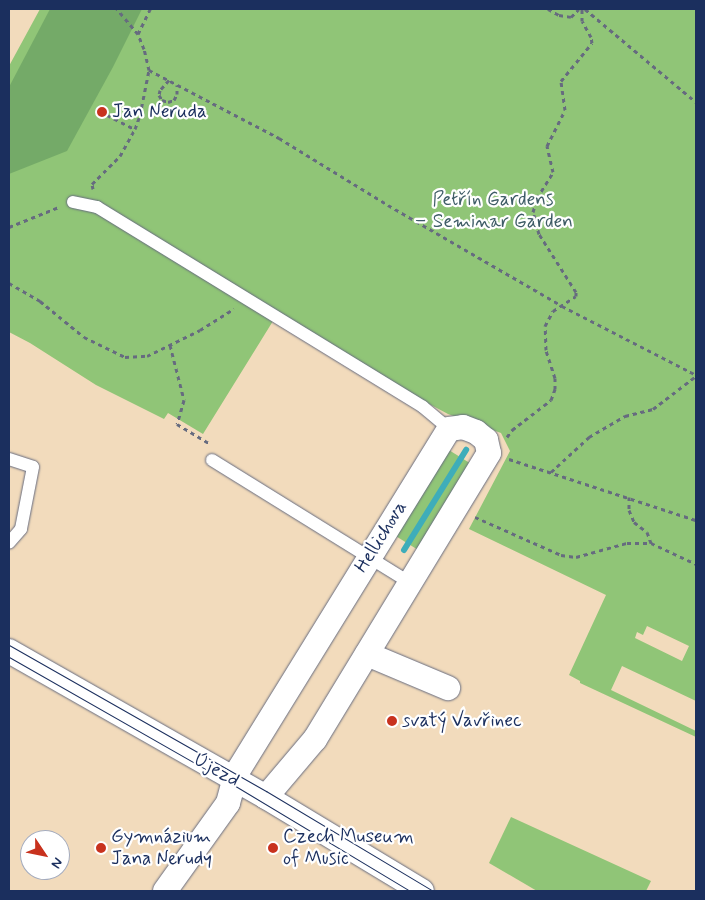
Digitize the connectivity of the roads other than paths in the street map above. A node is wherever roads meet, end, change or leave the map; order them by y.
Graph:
1 (73, 202) road end
2 (449, 429) junction
3 (9, 459) edge
4 (212, 460) dead end
5 (9, 543) edge
6 (368, 557) junction
7 (410, 583) junction
8 (9, 651) edge
9 (367, 654) junction
10 (448, 688) dead end
11 (233, 779) junction
12 (266, 797) junction
13 (165, 891) edge
14 (422, 891) edge

1 - 2 lane
2 - 6 street, Hellichova
2 - 7 street
3 - 5 lane
4 - 6 lane
6 - 7 lane
6 - 11 street, Hellichova
7 - 9 street
8 - 11 street, Újezd
9 - 10 street
9 - 12 street
11 - 12 street, Újezd
11 - 13 street, Hellichova
12 - 14 street, Újezd

